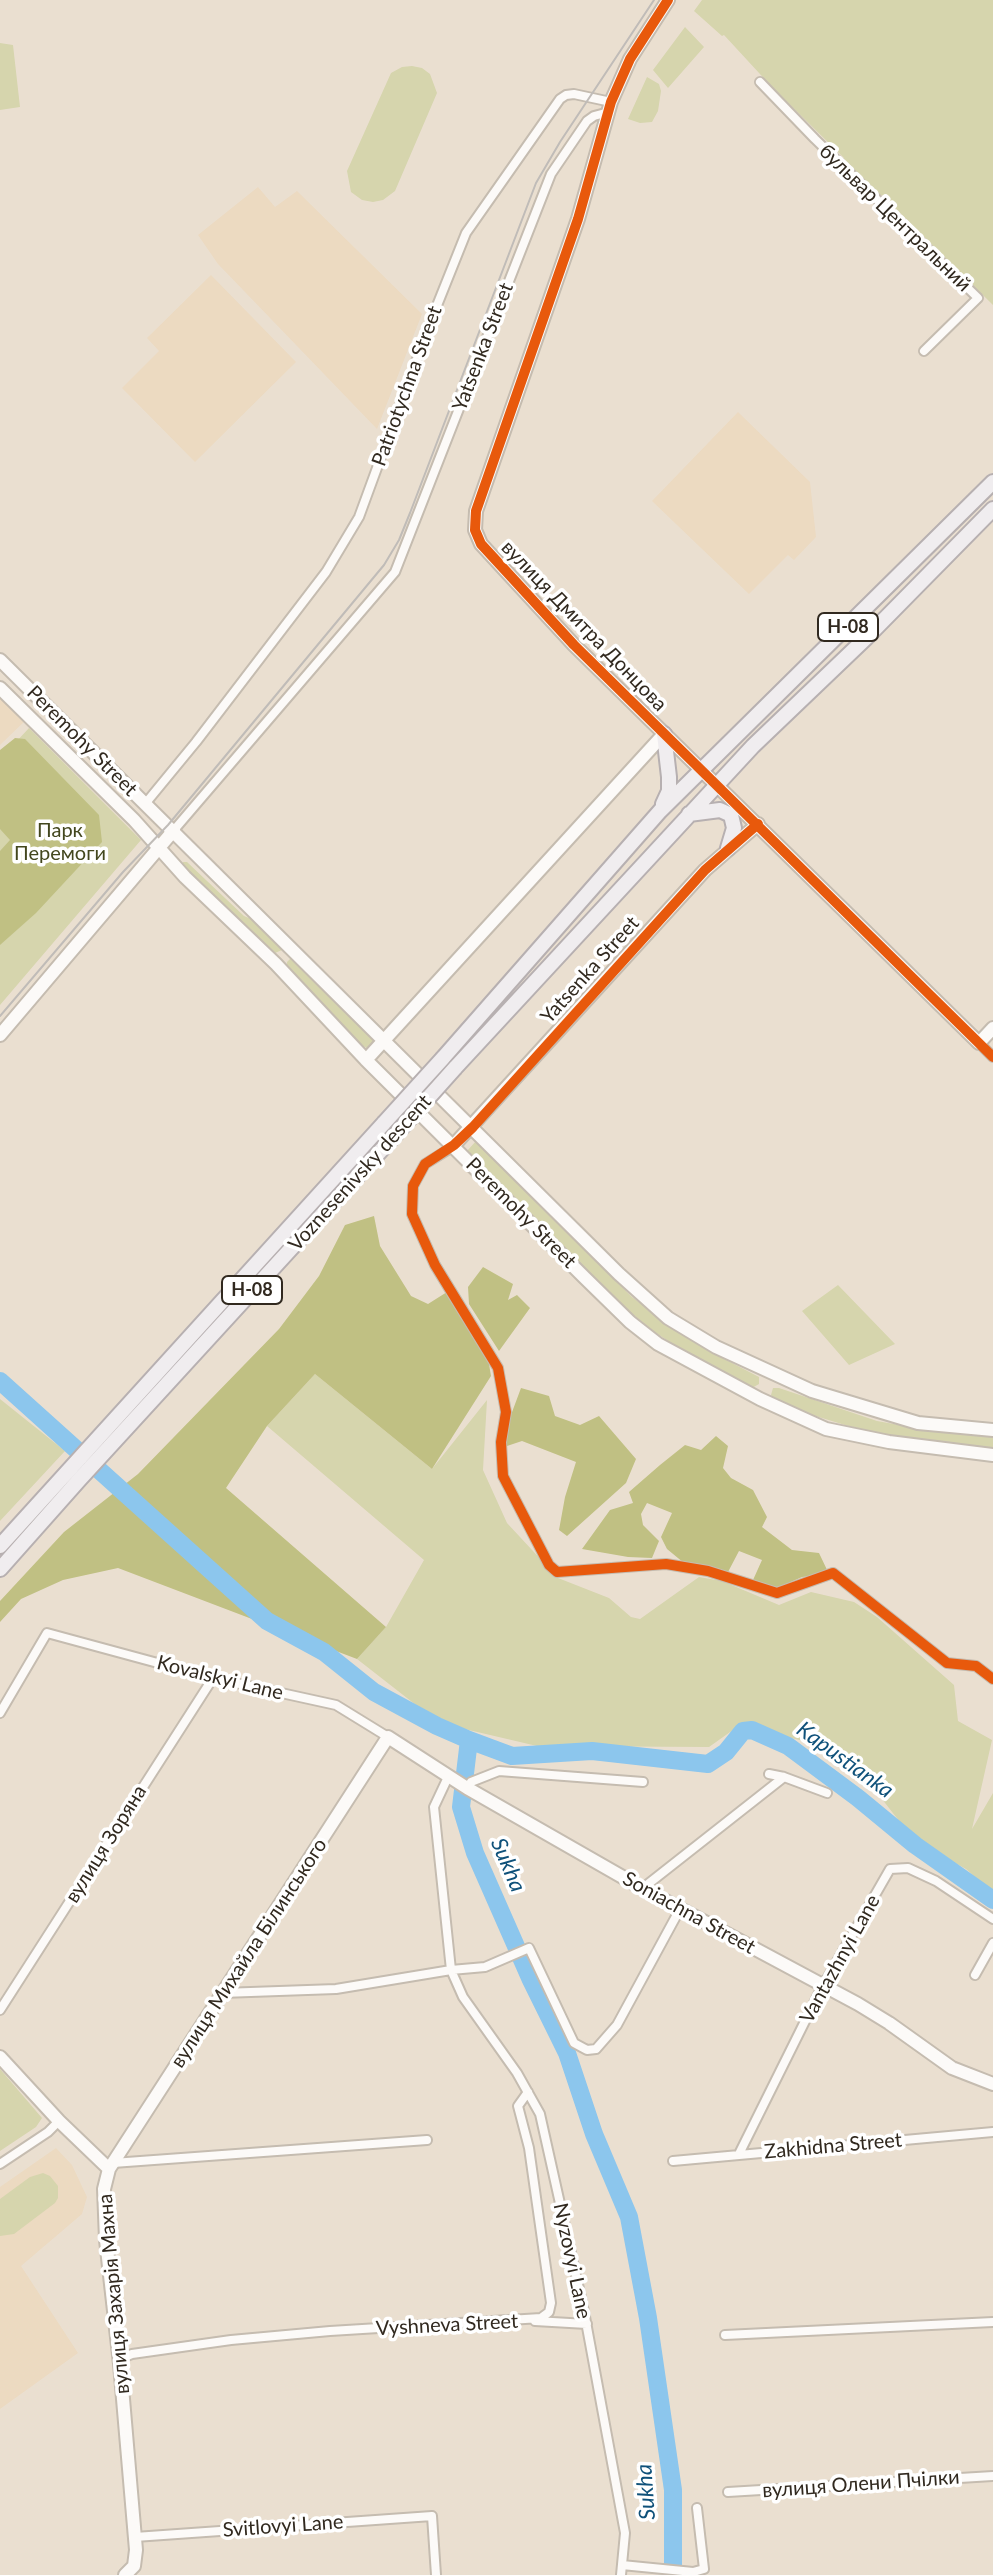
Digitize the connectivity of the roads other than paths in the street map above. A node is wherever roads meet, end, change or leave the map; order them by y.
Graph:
1 (668, 0) edge
2 (760, 82) dead end
3 (610, 107) junction
4 (924, 351) dead end
5 (993, 482) edge
6 (993, 509) edge
7 (0, 660) edge
8 (0, 688) edge
9 (38, 697) junction
10 (23, 711) junction
11 (664, 734) junction
12 (701, 771) junction
13 (716, 785) junction
14 (145, 804) junction
15 (660, 811) junction
16 (689, 814) junction
17 (731, 815) junction
18 (758, 824) junction
19 (174, 830) junction
20 (159, 848) junction
21 (728, 848) junction
22 (291, 947) junction
23 (276, 964) junction
24 (993, 1028) edge
25 (0, 1035) edge
26 (383, 1041) junction
27 (979, 1043) junction
28 (993, 1057) edge
29 (366, 1060) junction
30 (473, 1127) junction
31 (454, 1145) junction
32 (772, 1374) junction
33 (760, 1399) junction
34 (993, 1430) edge
35 (104, 1442) junction
36 (993, 1455) edge
37 (74, 1475) junction
38 (0, 1546) edge
39 (0, 1569) edge
40 (213, 1678) junction
41 (993, 1679) edge
42 (0, 1713) edge
43 (388, 1737) junction
44 (769, 1774) dead end
45 (784, 1777) junction
46 (452, 1778) junction
47 (643, 1782) dead end
48 (467, 1788) junction
49 (827, 1793) dead end
50 (647, 1891) junction
51 (680, 1909) junction
52 (993, 1919) edge
53 (993, 1943) edge
54 (451, 1970) junction
55 (975, 1975) dead end
56 (824, 1987) junction
57 (222, 1993) junction
58 (0, 2010) edge
59 (0, 2057) edge
60 (993, 2084) edge
61 (528, 2092) junction
62 (59, 2121) junction
63 (993, 2132) edge
64 (427, 2140) dead end
65 (739, 2154) junction
66 (673, 2161) dead end
67 (0, 2164) edge
68 (111, 2166) junction
69 (532, 2320) junction
70 (993, 2322) edge
71 (587, 2324) junction
72 (725, 2335) dead end
73 (120, 2359) junction
74 (993, 2476) edge
75 (728, 2492) dead end
76 (697, 2508) dead end
77 (135, 2537) junction
78 (622, 2565) junction
79 (132, 2572) edge
80 (436, 2575) edge
81 (621, 2575) edge

1 - 3 street
2 - 4 street, бульвар Центральний
3 - 11 street, вулиця Дмитра Донцова
3 - 14 street, Patriotychna Street
3 - 19 street, Yatsenka Street
5 - 12 main road, Н-08
6 - 13 main road, Н-08
7 - 9 street, Peremohy Street
8 - 10 street, Peremohy Street
9 - 10 street
9 - 14 street, Peremohy Street
10 - 20 street, Peremohy Street
11 - 12 street, вулиця Дмитра Донцова
11 - 15 main road
11 - 26 street
12 - 13 street, вулиця Дмитра Донцова
12 - 15 main road, Н-08
13 - 16 main road, Н-08
13 - 18 street, вулиця Дмитра Донцова
14 - 19 street, Peremohy Street
15 - 35 main road, Voznesenivsky descent / Н-08, bridge
16 - 17 main road
16 - 35 main road, Voznesenivsky descent / Н-08, bridge
17 - 18 street
17 - 21 main road
18 - 21 street, Yatsenka Street
18 - 27 street, вулиця Дмитра Донцова
19 - 20 street, Yatsenka Street
19 - 22 street, Peremohy Street
20 - 23 street, Peremohy Street
20 - 25 street, Yatsenka Street
21 - 30 street, Yatsenka Street
22 - 23 street
22 - 26 street, Peremohy Street
23 - 29 street, Peremohy Street
24 - 27 street
26 - 29 street
26 - 30 street, Peremohy Street
27 - 28 street, вулиця Дмитра Донцова
29 - 31 street, Peremohy Street
30 - 31 street, Yatsenka Street
30 - 32 street, Peremohy Street
31 - 33 street, Peremohy Street
31 - 41 street
32 - 33 street
32 - 34 street, Peremohy Street
33 - 36 street, Peremohy Street
35 - 37 main road, Voznesenivsky descent / Н-08
37 - 38 main road, Voznesenivsky descent / Н-08
37 - 39 main road, Voznesenivsky descent / Н-08
40 - 42 street, Kovalskyi Lane
40 - 43 street, Kovalskyi Lane
40 - 58 street, вулиця Зоряна
43 - 46 street, Soniachna Street
43 - 57 street, вулиця Михайла Білинського
44 - 45 street
45 - 49 street
45 - 50 street
46 - 48 street, Soniachna Street
46 - 54 street
47 - 48 street
48 - 50 street, Soniachna Street
50 - 51 street, Soniachna Street
51 - 54 street
51 - 56 street, Soniachna Street
52 - 56 street, Vantazhnyi Lane
53 - 55 street
54 - 57 street
54 - 61 street, Nyzovyi Lane
56 - 60 street, Soniachna Street
56 - 65 street, Vantazhnyi Lane
57 - 68 street, вулиця Михайла Білинського
59 - 62 street, вулиця Захарія Махна
61 - 69 street, Vyshneva Street
61 - 71 street, Nyzovyi Lane
62 - 67 street
62 - 68 street, вулиця Захарія Махна
63 - 65 street, Zakhidna Street
64 - 68 street
65 - 66 street, Zakhidna Street
68 - 73 street, вулиця Захарія Махна
69 - 71 street
69 - 73 street, Vyshneva Street
70 - 72 street
71 - 78 street, Nyzovyi Lane
73 - 77 street, вулиця Захарія Махна
74 - 75 street, вулиця Олени Пчілки
76 - 78 street
77 - 79 street, вулиця Захарія Махна
77 - 80 street, Svitlovyi Lane
78 - 81 street, Nyzovyi Lane

